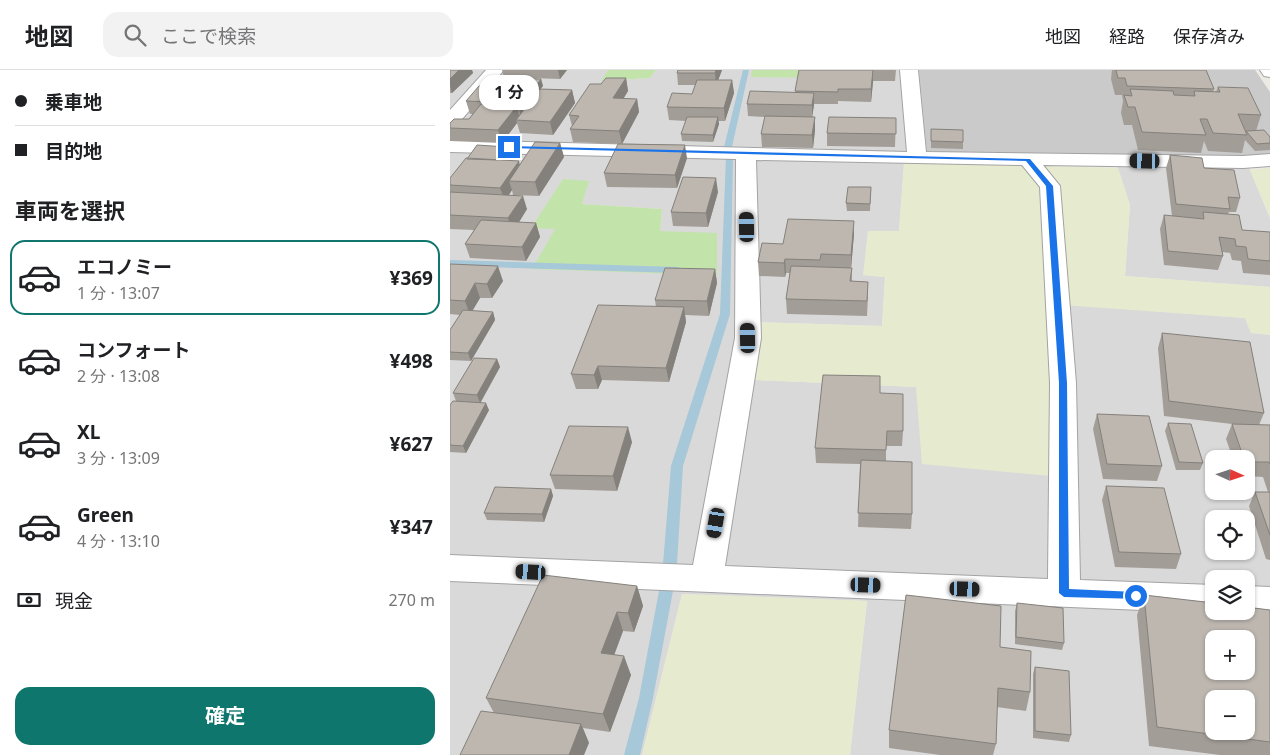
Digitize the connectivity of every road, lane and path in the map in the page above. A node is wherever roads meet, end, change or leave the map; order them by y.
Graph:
1 (495, 70) edge
2 (909, 70) edge
3 (450, 121) edge
4 (450, 146) edge
5 (746, 154) junction
6 (916, 158) junction
7 (1028, 160) junction
8 (1270, 160) edge
9 (450, 568) edge
10 (707, 579) junction
11 (1064, 593) junction
12 (1205, 599) edge
13 (1255, 600) edge
14 (1270, 601) edge

1 - 3 street
2 - 6 street
4 - 5 street
5 - 6 street
5 - 10 street
6 - 7 street
7 - 8 street
7 - 11 street
9 - 10 street
10 - 11 street
11 - 12 street
13 - 14 street

